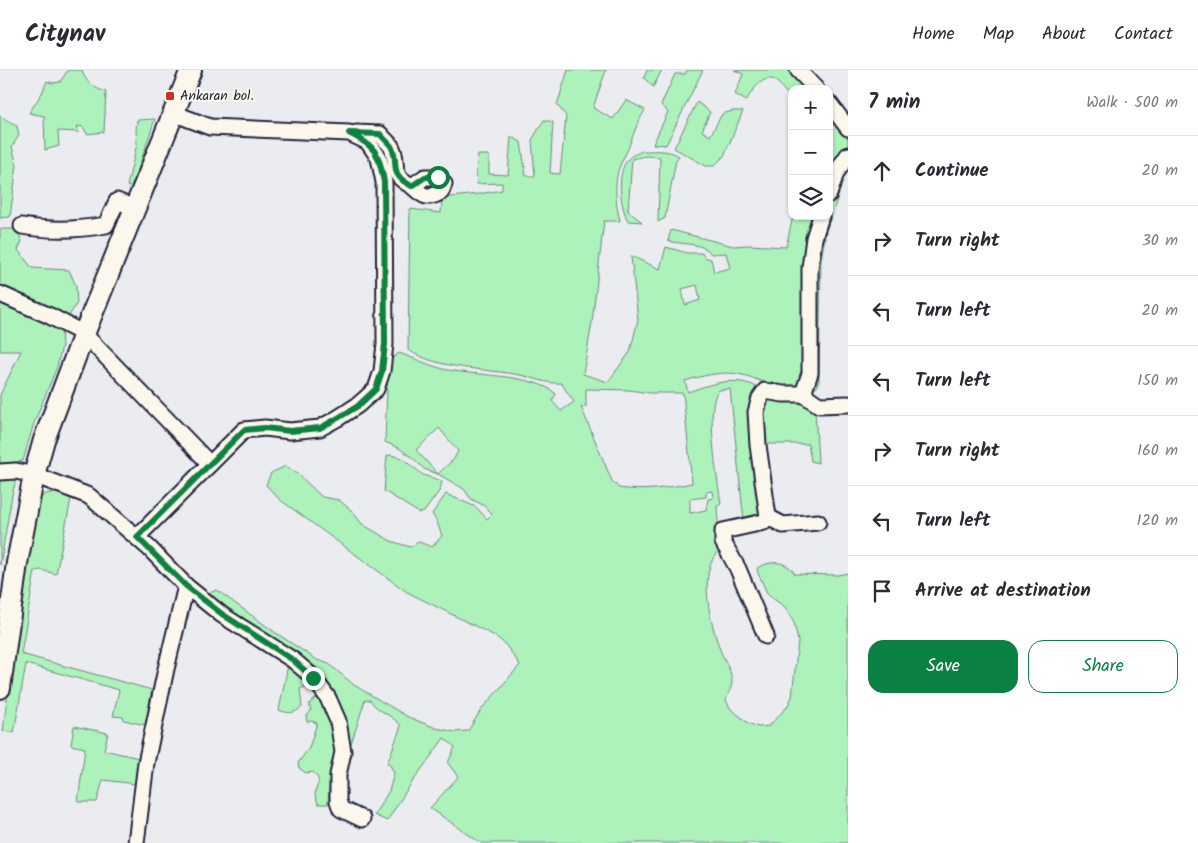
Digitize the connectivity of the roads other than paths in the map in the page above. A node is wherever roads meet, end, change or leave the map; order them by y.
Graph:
1 (191, 70) edge
2 (798, 70) edge
3 (812, 85) edge
4 (833, 109) edge
5 (174, 113) junction
6 (848, 128) edge
7 (349, 133) junction
8 (848, 156) edge
9 (833, 182) edge
10 (412, 186) dead end
11 (135, 208) junction
12 (821, 220) edge
13 (22, 226) dead end
14 (0, 294) edge
15 (84, 334) junction
16 (803, 394) junction
17 (848, 404) edge
18 (210, 464) junction
19 (0, 472) edge
20 (34, 475) junction
21 (768, 517) junction
22 (818, 522) dead end
23 (137, 537) junction
24 (186, 586) junction
25 (766, 636) dead end
26 (0, 688) edge
27 (362, 819) dead end
28 (136, 843) edge

1 - 5 main road
2 - 3 street
4 - 6 street
5 - 7 street
5 - 11 main road
7 - 10 street
7 - 18 street
8 - 9 street
11 - 13 street
11 - 15 main road
12 - 16 street
14 - 15 street
15 - 18 street
15 - 20 main road
16 - 17 street
16 - 21 street
18 - 23 street
19 - 20 street
20 - 23 street
20 - 26 main road
21 - 22 street
21 - 25 street
23 - 24 street
24 - 27 street
24 - 28 street

